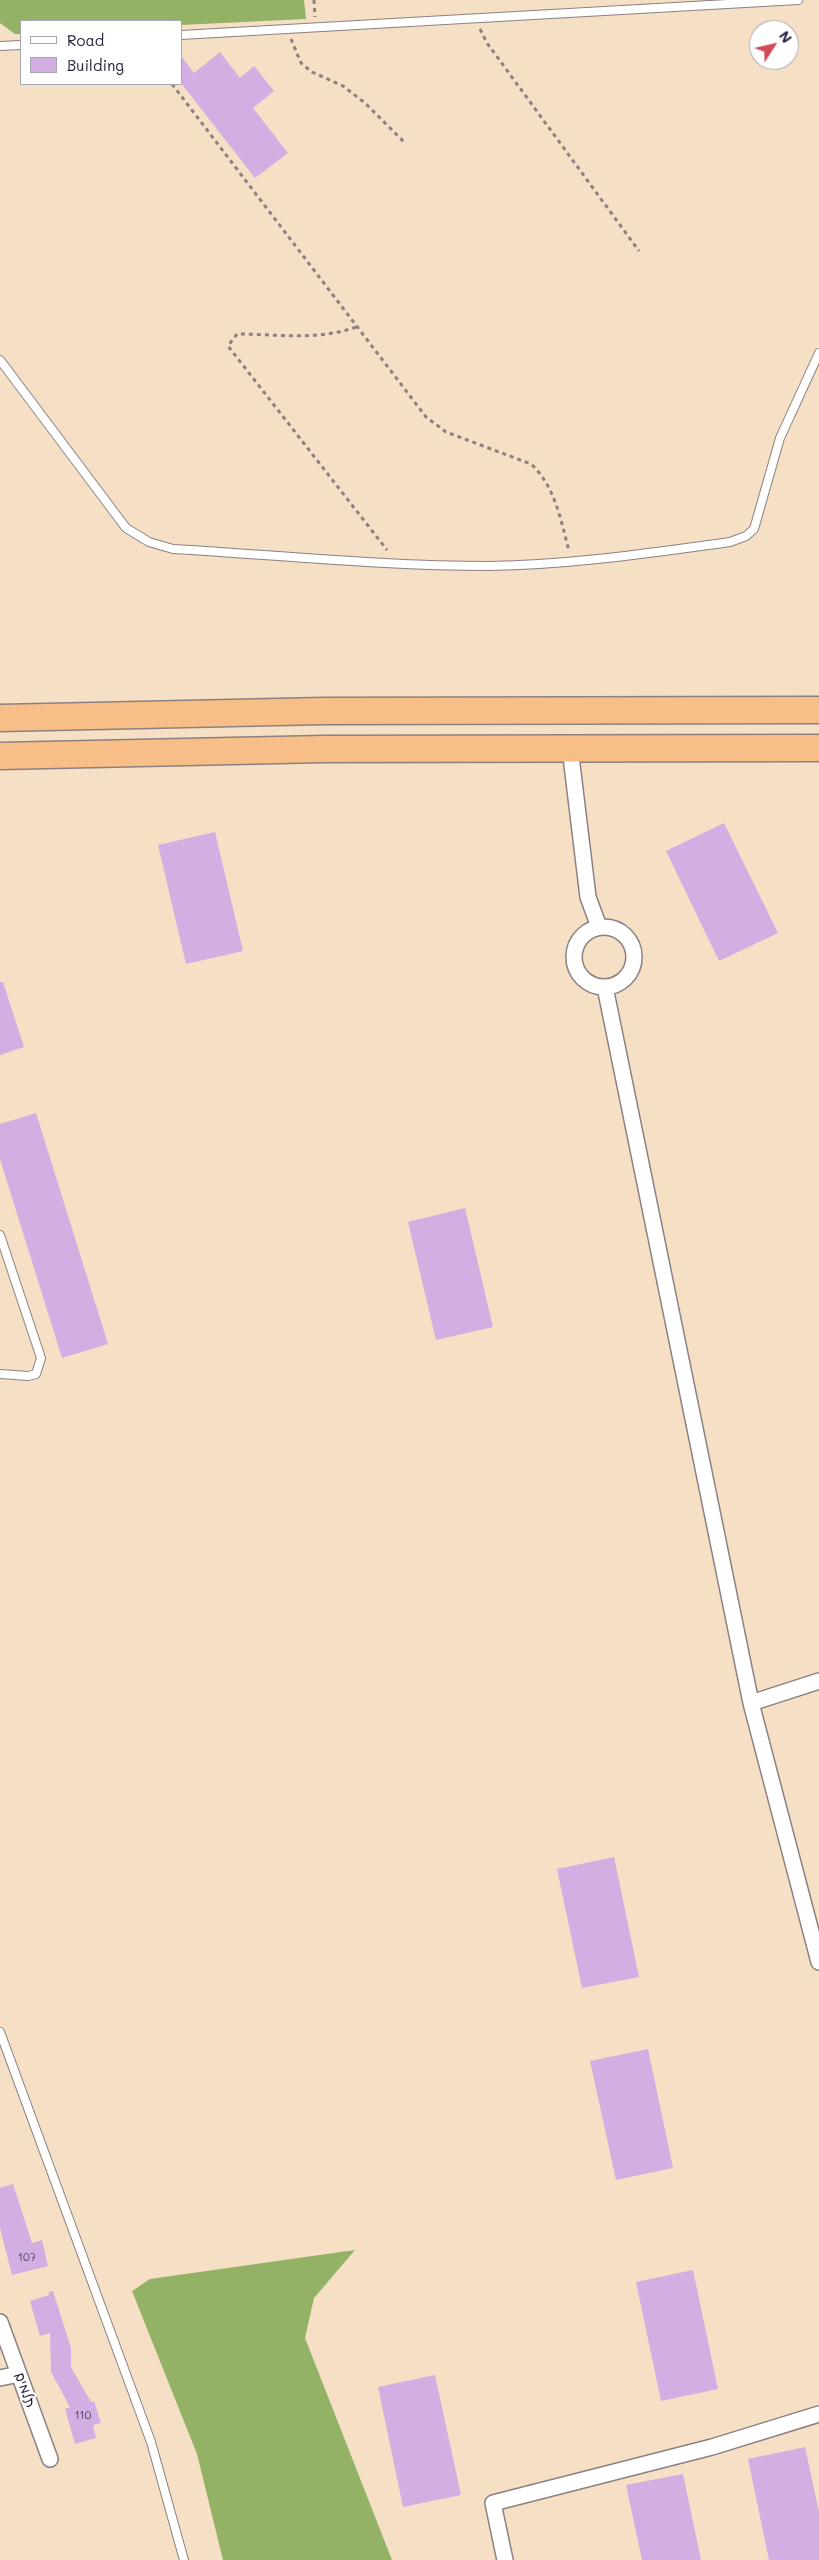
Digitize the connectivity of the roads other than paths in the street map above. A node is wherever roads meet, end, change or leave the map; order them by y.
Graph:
1 (798, 0) edge
2 (182, 35) edge
3 (20, 44) edge
4 (0, 46) edge
5 (819, 353) edge
6 (0, 360) edge
7 (819, 710) edge
8 (0, 718) edge
9 (570, 748) junction
10 (819, 748) edge
11 (0, 756) edge
12 (599, 927) junction
13 (606, 987) junction
14 (0, 1235) edge
15 (0, 1374) edge
16 (819, 1682) edge
17 (751, 1704) junction
18 (819, 1962) edge
19 (0, 2032) edge
20 (0, 2322) edge
21 (19, 2374) junction
22 (0, 2378) edge
23 (819, 2414) edge
24 (50, 2459) dead end
25 (184, 2560) edge
26 (505, 2560) edge

1 - 2 lane
3 - 4 lane
5 - 6 lane
7 - 8 highway
9 - 10 highway
9 - 11 highway
9 - 12 street
12 - 13 street
12 - 13 street
13 - 17 street
14 - 15 lane
16 - 17 street
17 - 18 street
19 - 25 lane
20 - 21 street, תלמים
21 - 22 street
21 - 24 street, תלמים
23 - 26 street

